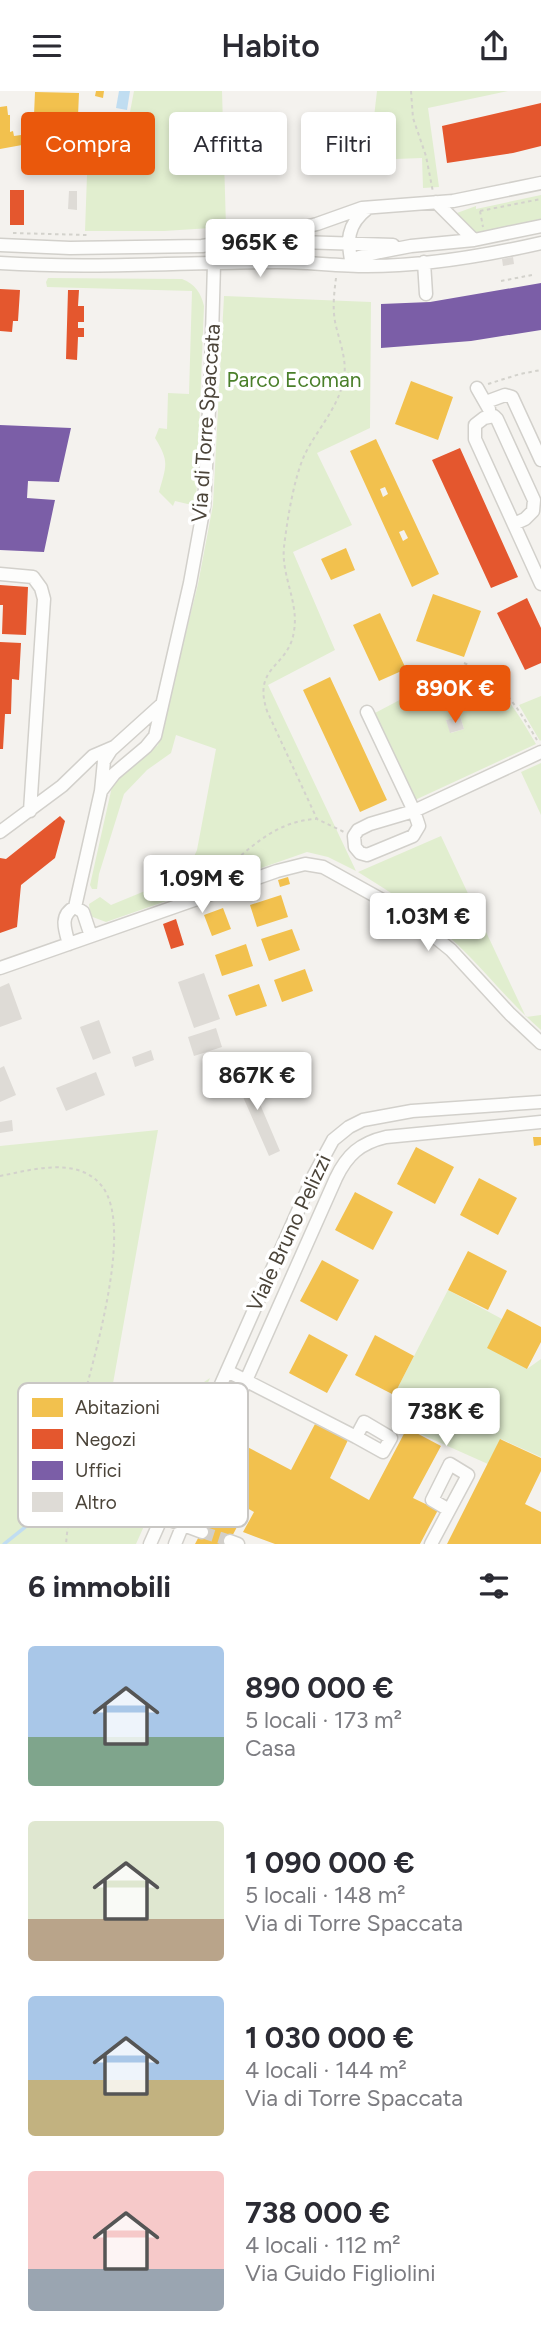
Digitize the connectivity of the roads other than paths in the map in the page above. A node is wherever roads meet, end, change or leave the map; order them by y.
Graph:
1 (541, 183) edge
2 (436, 202) junction
3 (371, 206) junction
4 (317, 224) junction
5 (541, 226) edge
6 (479, 236) junction
7 (243, 241) junction
8 (324, 242) junction
9 (348, 243) junction
10 (541, 243) edge
11 (0, 246) edge
12 (411, 246) junction
13 (424, 262) junction
14 (305, 263) junction
15 (0, 264) edge
16 (214, 264) junction
17 (352, 265) junction
18 (426, 294) dead end
19 (477, 388) road end
20 (486, 402) junction
21 (492, 416) junction
22 (541, 460) edge
23 (537, 509) edge
24 (514, 524) junction
25 (0, 574) edge
26 (541, 584) edge
27 (163, 704) junction
28 (367, 712) dead end
29 (114, 747) junction
30 (541, 750) edge
31 (125, 764) junction
32 (101, 792) junction
33 (30, 811) junction
34 (414, 811) junction
35 (0, 832) edge
36 (75, 907) junction
37 (91, 936) junction
38 (69, 944) junction
39 (0, 968) edge
40 (541, 1043) edge
41 (540, 1102) edge
42 (541, 1122) edge
43 (227, 1371) junction
44 (246, 1381) junction
45 (222, 1383) edge
46 (356, 1437) dead end
47 (449, 1510) dead end
48 (181, 1527) edge
49 (190, 1527) edge
50 (202, 1532) tunnel mouth
51 (152, 1540) edge
52 (174, 1544) edge
53 (430, 1544) edge

1 - 2 street
2 - 3 street
2 - 6 street
3 - 4 street
3 - 9 street
4 - 7 street
4 - 8 street
5 - 6 street
6 - 12 street
7 - 8 street
7 - 11 street
8 - 9 street
8 - 14 street
9 - 12 street
9 - 17 street
10 - 13 street
12 - 17 street
13 - 17 street
13 - 18 street
14 - 16 street
14 - 17 street
15 - 16 street
16 - 27 street, Via di Torre Spaccata
19 - 20 street
20 - 21 street
20 - 22 street
21 - 23 street
21 - 24 street
23 - 24 street
24 - 26 street
25 - 33 street
27 - 29 street, Via di Torre Spaccata
27 - 31 street, Via di Torre Spaccata
28 - 34 street
29 - 31 street
29 - 32 street, Via di Torre Spaccata
29 - 33 street
30 - 34 street
31 - 32 street, Via di Torre Spaccata
32 - 36 street, Via di Torre Spaccata
33 - 35 street
34 - 34 street
36 - 37 street
36 - 38 street, Via di Torre Spaccata
37 - 38 street
37 - 40 street
38 - 39 street
41 - 43 street, Viale Bruno Pelizzi
42 - 44 street, Viale Bruno Pelizzi
43 - 44 street
43 - 45 street, Viale Bruno Pelizzi
44 - 46 street
47 - 53 street
48 - 52 street, Viale Bruno Pelizzi
49 - 50 street
51 - 52 street

